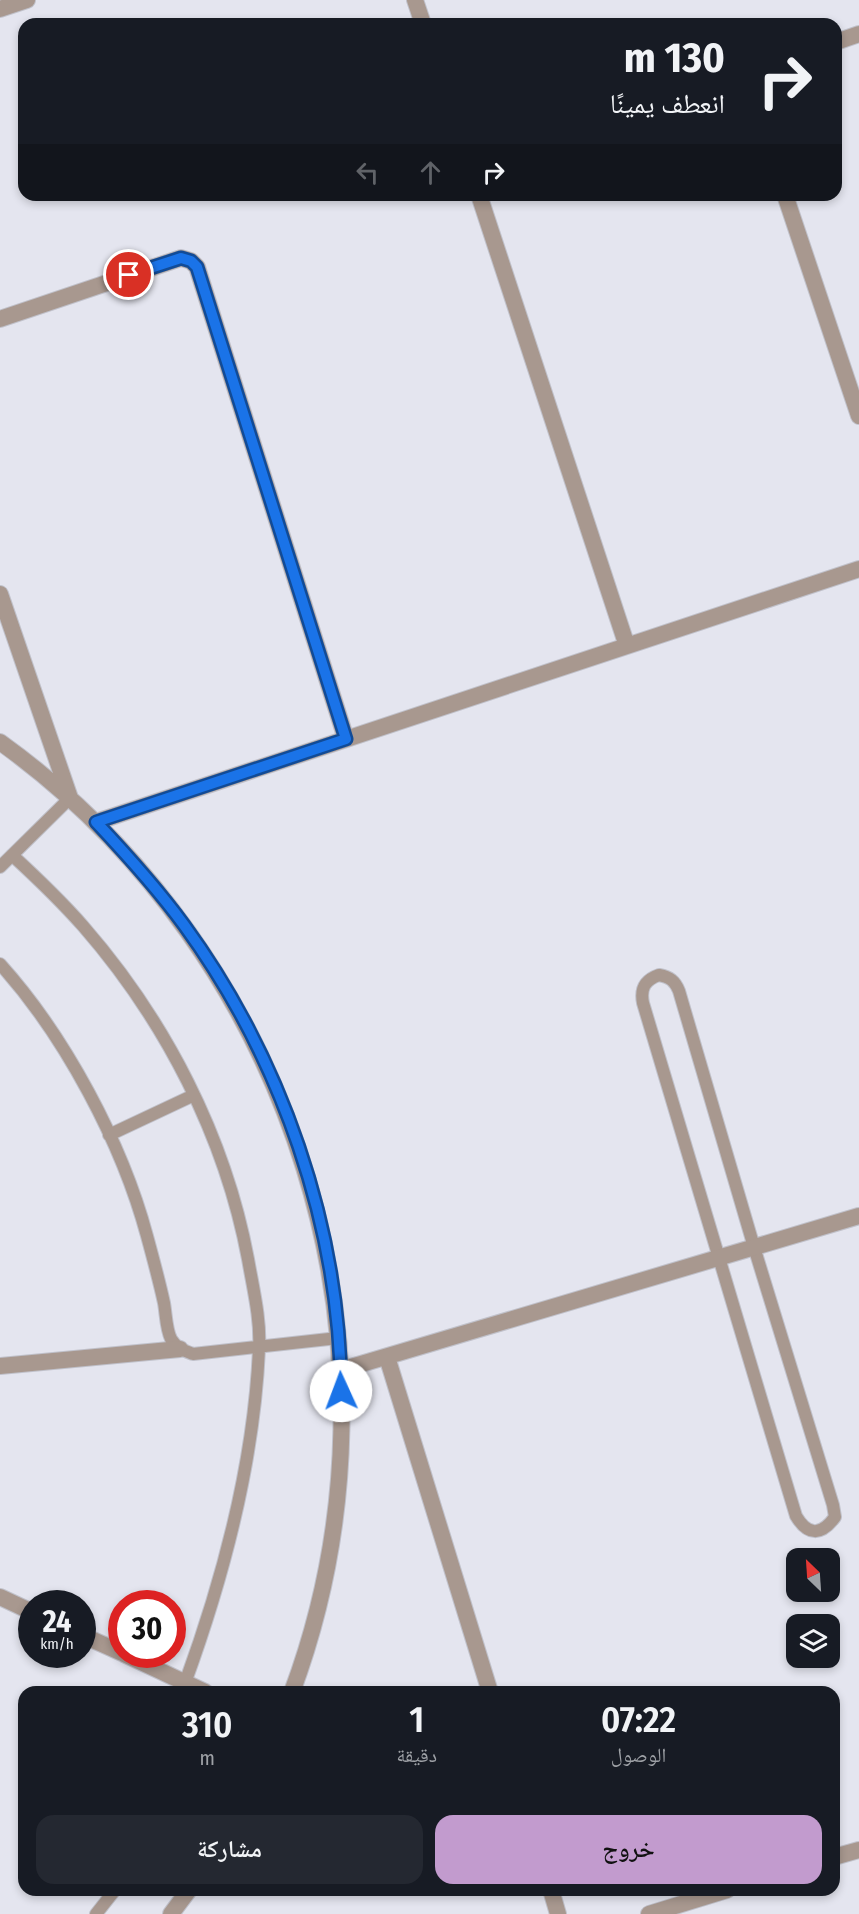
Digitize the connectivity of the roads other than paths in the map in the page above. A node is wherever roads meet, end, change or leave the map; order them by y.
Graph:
1 (27, 0) edge
2 (415, 0) edge
3 (0, 9) edge
4 (421, 18) edge
5 (859, 34) edge
6 (842, 40) edge
7 (481, 201) edge
8 (786, 201) edge
9 (0, 319) edge
10 (859, 416) edge
11 (859, 569) edge
12 (0, 594) edge
13 (627, 646) junction
14 (346, 739) junction
15 (0, 742) edge
16 (70, 798) junction
17 (96, 822) junction
18 (12, 855) junction
19 (0, 867) edge
20 (0, 964) edge
21 (194, 1095) junction
22 (109, 1135) junction
23 (859, 1216) edge
24 (754, 1247) junction
25 (720, 1257) junction
26 (338, 1338) junction
27 (260, 1347) junction
28 (180, 1349) junction
29 (387, 1357) junction
30 (0, 1366) edge
31 (341, 1370) junction
32 (0, 1597) edge
33 (18, 1605) edge
34 (153, 1668) edge
35 (185, 1683) junction
36 (192, 1686) edge
37 (294, 1686) edge
38 (488, 1686) edge
39 (859, 1850) edge
40 (840, 1855) edge
41 (110, 1896) edge
42 (184, 1896) edge
43 (553, 1896) edge
44 (708, 1896) edge
45 (96, 1914) edge
46 (171, 1914) edge
47 (558, 1914) edge
48 (649, 1914) edge

1 - 3 street
2 - 4 street
5 - 6 street
7 - 13 street
8 - 10 street
9 - 14 street
11 - 13 street
12 - 16 street
13 - 14 street
14 - 17 street
15 - 16 street
16 - 17 street
16 - 18 lane
17 - 26 street
18 - 19 lane
18 - 21 lane
20 - 22 lane
21 - 22 lane
21 - 27 lane
22 - 28 lane
23 - 24 street
24 - 25 street
24 - 25 lane
24 - 25 lane
25 - 29 street
26 - 27 lane
26 - 31 street
27 - 28 lane
27 - 35 lane
28 - 30 street
29 - 31 street
29 - 38 street
31 - 37 street
32 - 33 street
34 - 35 street
35 - 36 street
39 - 40 street
41 - 45 lane
42 - 46 street
43 - 47 street
44 - 48 street

